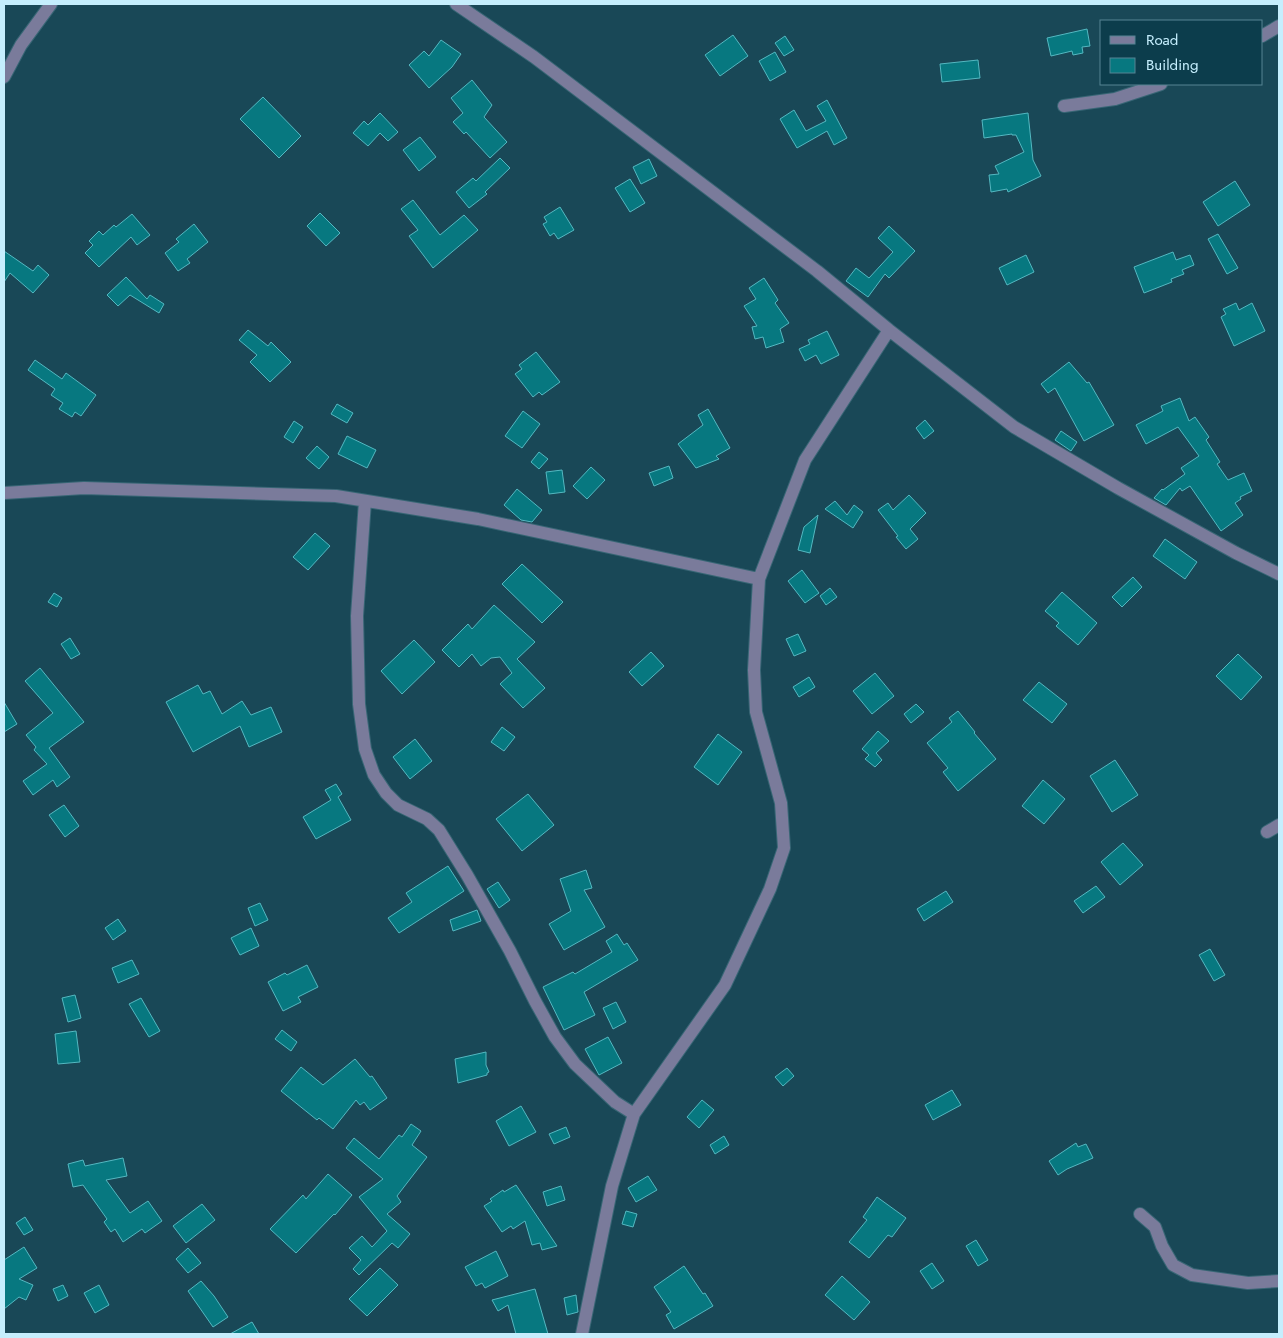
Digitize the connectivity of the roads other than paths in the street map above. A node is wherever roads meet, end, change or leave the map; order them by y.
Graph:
1 (51, 4) edge
2 (456, 4) edge
3 (1279, 26) edge
4 (1263, 35) edge
5 (4, 77) edge
6 (1158, 85) edge
7 (1064, 106) dead end
8 (889, 330) junction
9 (4, 493) edge
10 (365, 501) junction
11 (1279, 574) edge
12 (759, 579) junction
13 (1279, 825) edge
14 (1267, 832) dead end
15 (634, 1114) junction
16 (1140, 1214) dead end
17 (1279, 1282) edge
18 (582, 1334) edge

1 - 5 street
2 - 8 street
3 - 4 street
6 - 7 street
8 - 11 street
8 - 12 street
9 - 10 street
10 - 12 street
10 - 15 street
12 - 15 street
13 - 14 street
15 - 18 street
16 - 17 street

